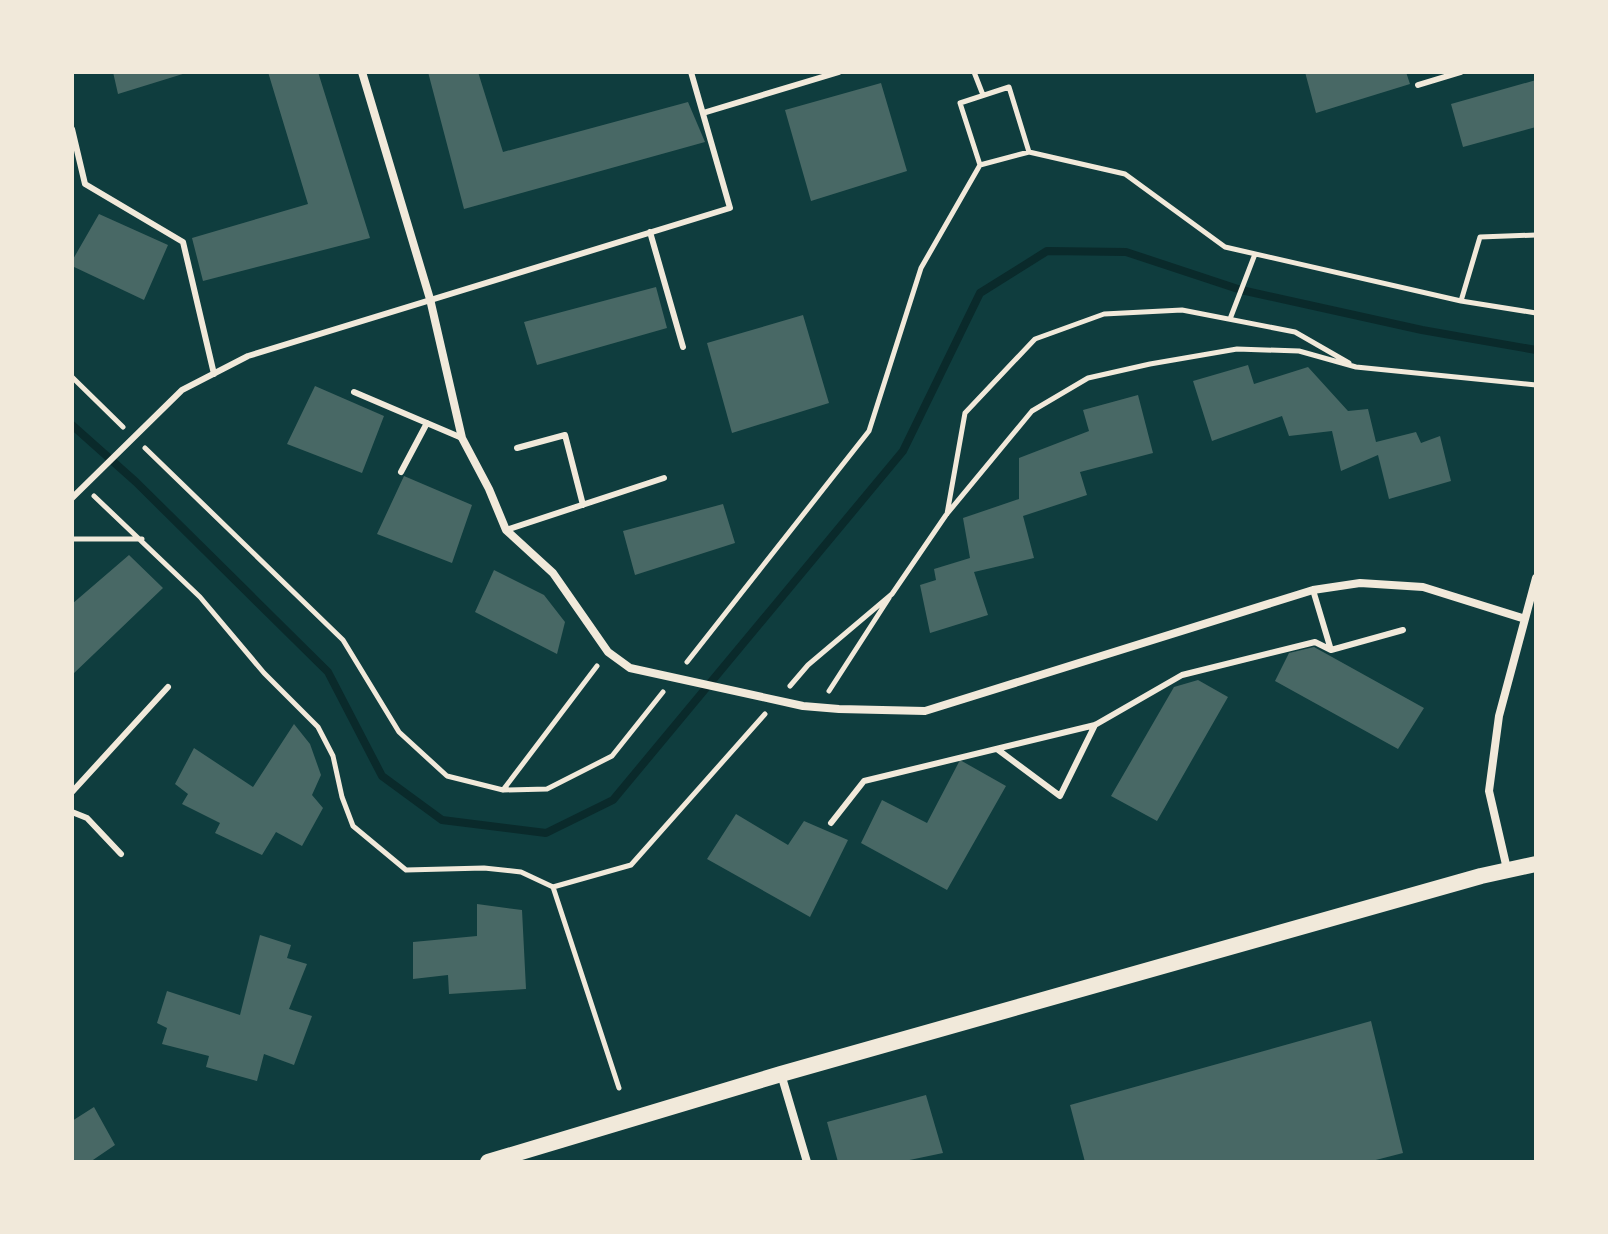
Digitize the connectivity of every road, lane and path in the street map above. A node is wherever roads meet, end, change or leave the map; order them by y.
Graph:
1 (362, 72) edge
2 (691, 72) edge
3 (839, 72) edge
4 (974, 72) edge
5 (1461, 72) edge
6 (1418, 85) dead end
7 (983, 95) junction
8 (703, 113) junction
9 (72, 129) edge
10 (1029, 152) junction
11 (980, 165) junction
12 (650, 232) junction
13 (1536, 235) edge
14 (1255, 254) junction
15 (430, 299) junction
16 (1461, 301) junction
17 (1536, 313) edge
18 (1230, 319) junction
19 (683, 347) dead end
20 (1356, 367) junction
21 (214, 374) junction
22 (72, 377) edge
23 (1536, 385) edge
24 (354, 392) dead end
25 (427, 423) junction
26 (128, 432) dead end
27 (462, 438) junction
28 (140, 443) dead end
29 (517, 448) dead end
30 (401, 472) dead end
31 (664, 478) dead end
32 (84, 487) dead end
33 (72, 498) edge
34 (583, 505) junction
35 (946, 515) junction
36 (506, 530) junction
37 (72, 539) edge
38 (142, 539) junction
39 (1536, 578) edge
40 (1313, 590) junction
41 (892, 594) junction
42 (1525, 619) junction
43 (1403, 630) dead end
44 (1331, 650) junction
45 (598, 665) dead end
46 (681, 669) dead end
47 (671, 681) dead end
48 (168, 687) dead end
49 (787, 689) dead end
50 (826, 695) dead end
51 (766, 712) dead end
52 (1095, 725) junction
53 (997, 749) junction
54 (503, 790) junction
55 (72, 792) edge
56 (72, 812) edge
57 (831, 823) dead end
58 (121, 854) dead end
59 (1536, 864) edge
60 (1507, 869) junction
61 (553, 887) junction
62 (781, 1074) junction
63 (619, 1088) dead end
64 (488, 1162) edge
65 (807, 1162) edge

1 - 15 street
2 - 8 lane
3 - 8 lane
4 - 7 path
5 - 6 lane
7 - 10 path
7 - 11 path
8 - 12 lane
9 - 21 lane
10 - 11 path
10 - 14 path
11 - 46 path
12 - 15 lane
12 - 19 lane
13 - 16 path
14 - 16 path
14 - 18 path
15 - 21 lane
15 - 27 street
16 - 17 path
18 - 20 path
18 - 35 path
20 - 23 path
20 - 35 path
21 - 33 lane
22 - 26 path
24 - 25 lane
25 - 27 lane
25 - 30 lane
27 - 36 street
28 - 54 path
29 - 34 lane
31 - 34 lane
32 - 38 path
34 - 36 lane
35 - 41 path
36 - 40 street
37 - 38 path
38 - 61 path
39 - 42 street
40 - 42 street
40 - 44 lane
41 - 49 path
41 - 50 path
42 - 60 street
43 - 44 lane
44 - 52 lane
45 - 54 path
47 - 54 path
48 - 55 lane
51 - 61 path
52 - 53 lane
52 - 53 lane
53 - 57 lane
56 - 58 lane
59 - 60 main road
60 - 62 main road
61 - 63 path
62 - 64 main road
62 - 65 street

